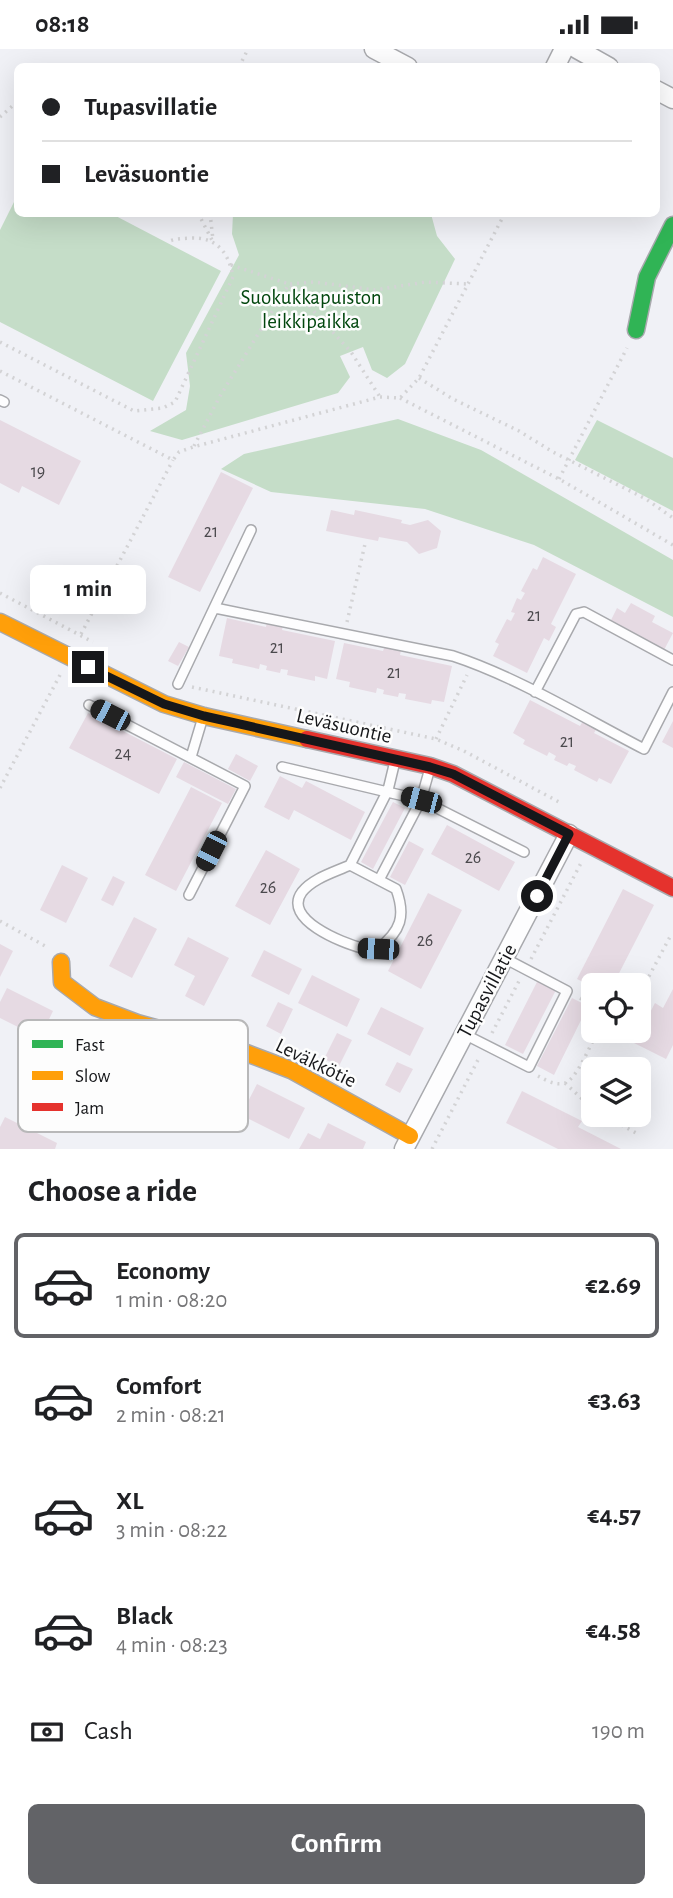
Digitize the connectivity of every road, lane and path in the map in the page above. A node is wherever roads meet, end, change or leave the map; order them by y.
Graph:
1 (374, 49) edge
2 (577, 49) edge
3 (400, 63) edge
4 (602, 63) edge
5 (14, 105) edge
6 (0, 117) edge
7 (200, 217) edge
8 (210, 217) edge
9 (503, 217) edge
10 (673, 225) edge
11 (168, 242) dead end
12 (213, 242) junction
13 (231, 265) junction
14 (289, 284) junction
15 (468, 285) junction
16 (636, 330) joint
17 (0, 342) edge
18 (0, 371) edge
19 (419, 378) junction
20 (380, 397) junction
21 (400, 398) junction
22 (193, 447) junction
23 (570, 459) junction
24 (173, 460) junction
25 (559, 479) junction
26 (673, 517) edge
27 (251, 530) dead end
28 (365, 544) dead end
29 (673, 544) edge
30 (0, 593) edge
31 (215, 608) junction
32 (0, 622) edge
33 (344, 634) junction
34 (81, 635) junction
35 (103, 647) dead end
36 (69, 658) junction
37 (673, 660) edge
38 (473, 663) junction
39 (178, 684) joint
40 (535, 692) junction
41 (673, 692) edge
42 (89, 705) dead end
43 (204, 716) junction
44 (436, 739) junction
45 (191, 757) junction
46 (395, 759) junction
47 (430, 767) junction
48 (282, 768) dead end
49 (0, 788) edge
50 (388, 790) junction
51 (421, 800) junction
52 (568, 806) dead end
53 (569, 834) junction
54 (591, 844) junction
55 (524, 852) dead end
56 (350, 865) junction
57 (379, 880) junction
58 (673, 888) edge
59 (189, 895) dead end
60 (0, 921) edge
61 (671, 935) dead end
62 (504, 958) junction
63 (61, 962) joint
64 (526, 969) junction
65 (651, 973) edge
66 (129, 1020) edge
67 (464, 1034) junction
68 (592, 1043) edge
69 (486, 1045) junction
70 (248, 1054) edge
71 (529, 1067) junction
72 (565, 1083) junction
73 (581, 1100) edge
74 (625, 1127) edge
75 (638, 1134) dead end
76 (407, 1143) edge
77 (432, 1149) edge

1 - 3 street
2 - 4 street
5 - 6 path
7 - 12 path
8 - 12 path
9 - 15 path
10 - 16 street
11 - 12 path
12 - 13 path
13 - 14 path
13 - 17 path
14 - 15 path
14 - 20 path
14 - 22 path
15 - 19 path
16 - 23 path
18 - 24 path
19 - 21 path
19 - 23 path
20 - 21 path
20 - 22 path
21 - 25 path
22 - 24 path
23 - 25 path
23 - 26 path
24 - 34 path
25 - 29 path
27 - 31 lane
28 - 33 path
30 - 34 path
31 - 33 lane
31 - 39 lane
32 - 36 street, Leväsuontie
33 - 38 lane
34 - 35 path
34 - 36 path
36 - 43 street, Leväsuontie
36 - 49 path
37 - 40 lane
38 - 40 lane
38 - 44 path
39 - 44 path
40 - 41 lane
42 - 45 lane
43 - 45 lane
43 - 46 street, Leväsuontie
44 - 52 path
45 - 59 lane
46 - 47 street, Leväsuontie
46 - 50 lane
47 - 51 lane
47 - 53 street, Leväsuontie
48 - 50 lane
50 - 51 lane
50 - 56 lane
51 - 55 lane
51 - 57 lane
53 - 54 street, Leväsuontie
53 - 62 street, Tupasvillatie
54 - 58 street, Leväsuontie
54 - 64 path
56 - 57 lane
56 - 57 lane
60 - 63 path
61 - 65 path
62 - 64 lane
62 - 67 street, Tupasvillatie
63 - 66 street, Leväkkötie
64 - 69 path
64 - 71 lane
67 - 69 lane
67 - 76 street, Tupasvillatie
68 - 72 path
69 - 71 lane
69 - 77 path
70 - 76 street, Leväkkötie
71 - 72 path
72 - 73 path
74 - 75 path

